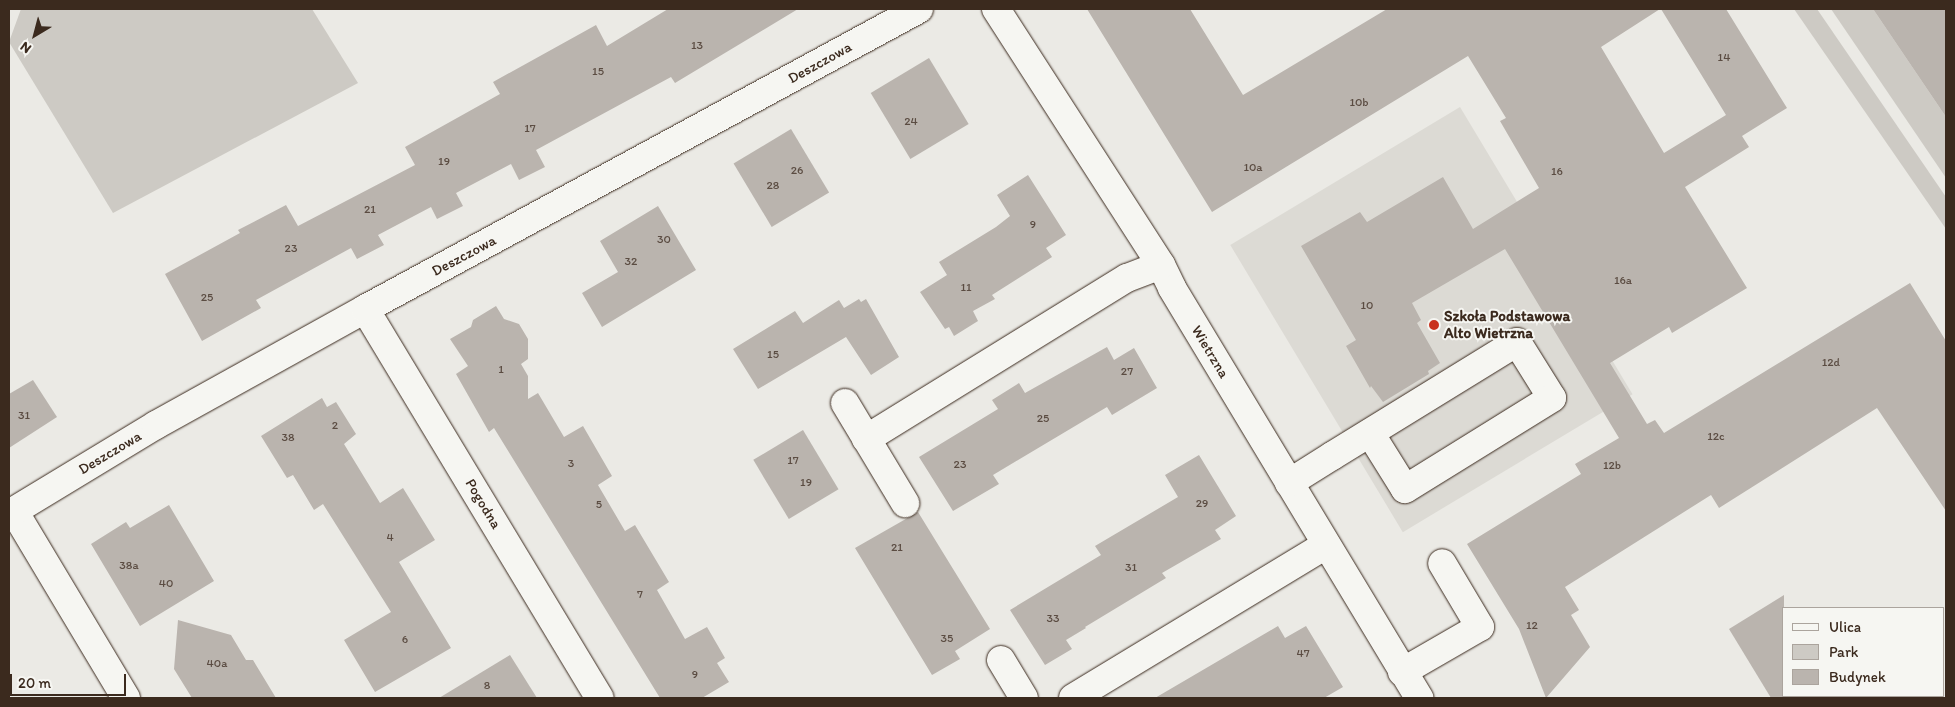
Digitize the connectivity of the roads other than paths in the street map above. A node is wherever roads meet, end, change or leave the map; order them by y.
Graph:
1 (919, 9) edge
2 (996, 9) edge
3 (1162, 265) junction
4 (365, 309) junction
5 (845, 403) dead end
6 (1370, 433) junction
7 (866, 439) junction
8 (1289, 483) junction
9 (905, 503) dead end
10 (11, 512) edge
11 (1326, 545) junction
12 (1442, 563) dead end
13 (1000, 660) dead end
14 (1402, 672) junction
15 (126, 698) edge
16 (600, 698) edge
17 (1024, 698) edge
18 (1073, 698) edge
19 (1419, 698) edge

1 - 4 street, Deszczowa
2 - 3 street, Wietrzna
3 - 7 street
3 - 8 street, Wietrzna
4 - 10 street, Deszczowa
4 - 16 street, Pogodna
5 - 7 street
6 - 6 street
6 - 8 street
7 - 9 street
8 - 11 street, Wietrzna
10 - 15 street, Deszczowa
11 - 14 street, Wietrzna
11 - 18 street
12 - 14 street
13 - 17 street
14 - 19 street, Wietrzna

